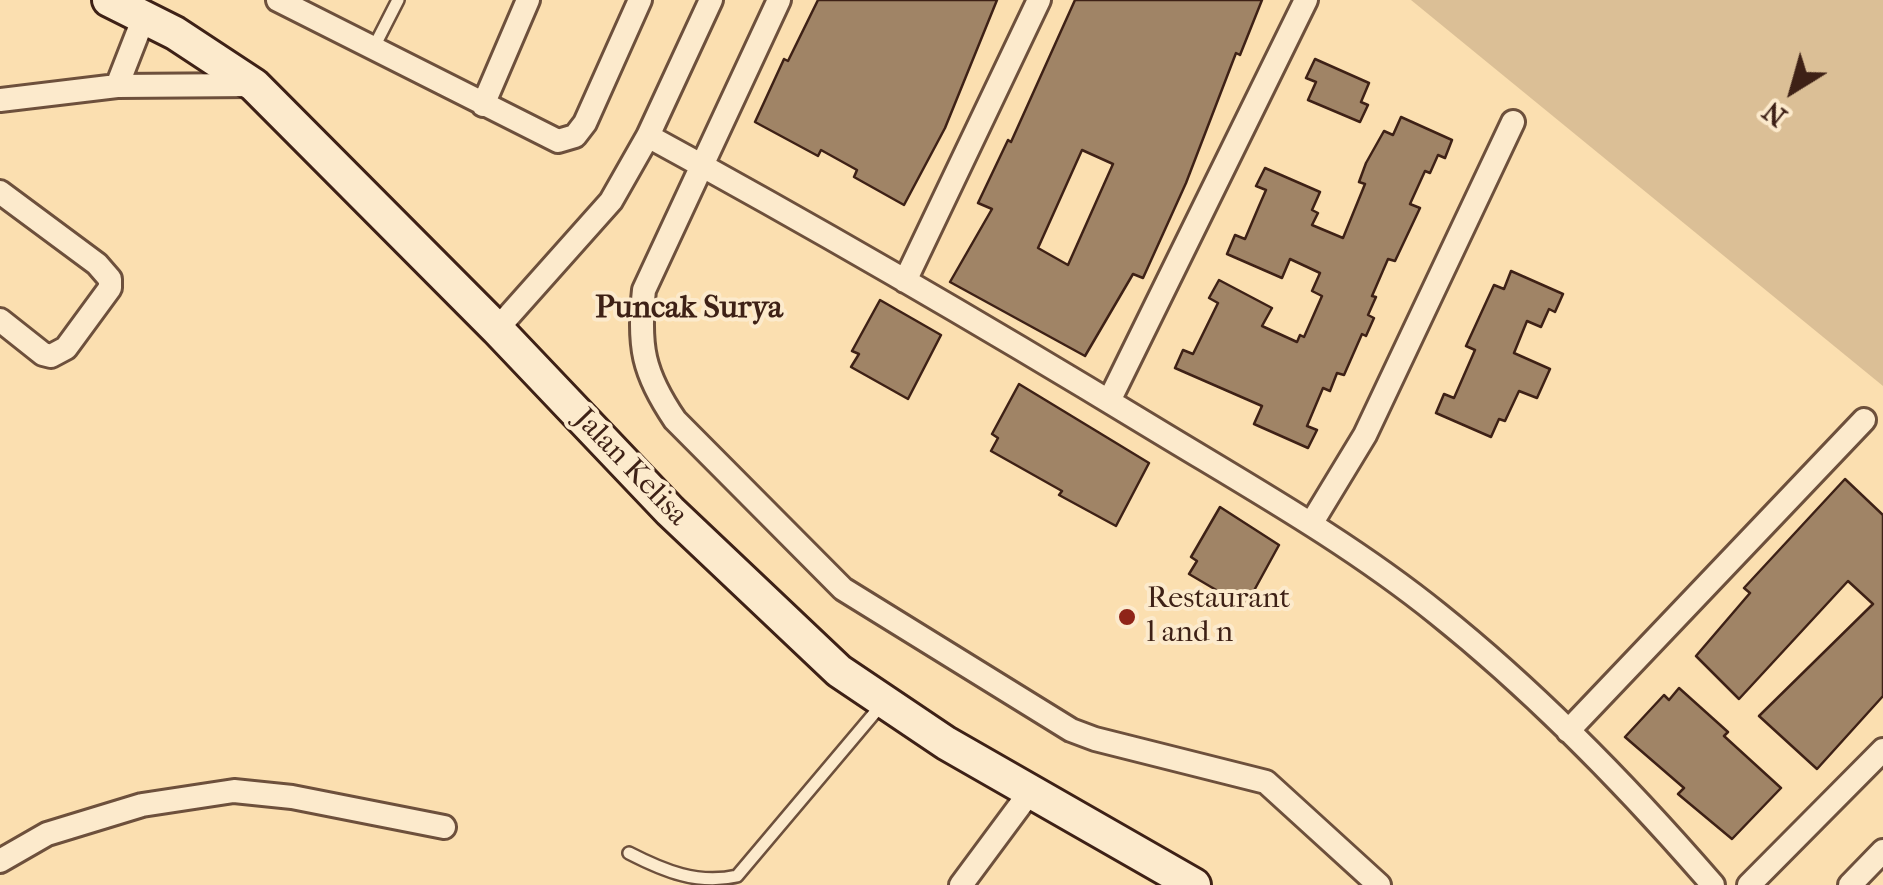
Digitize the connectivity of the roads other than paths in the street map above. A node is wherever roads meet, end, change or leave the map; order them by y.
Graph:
1 (109, 0) edge
2 (278, 0) edge
3 (398, 0) edge
4 (640, 0) edge
5 (711, 0) edge
6 (779, 0) edge
7 (1039, 0) edge
8 (1306, 0) edge
9 (521, 2) edge
10 (144, 17) junction
11 (374, 47) junction
12 (254, 85) junction
13 (117, 86) junction
14 (0, 100) edge
15 (483, 105) junction
16 (1513, 122) dead end
17 (648, 136) junction
18 (704, 166) junction
19 (0, 192) edge
20 (904, 281) junction
21 (0, 320) edge
22 (497, 329) junction
23 (1109, 402) junction
24 (1864, 420) dead end
25 (1311, 524) junction
26 (882, 703) junction
27 (1568, 731) junction
28 (1883, 750) edge
29 (1030, 792) junction
30 (444, 827) dead end
31 (1883, 851) edge
32 (630, 853) dead end
33 (0, 861) edge
34 (962, 885) edge
35 (1194, 885) edge
36 (1380, 885) edge
37 (1713, 885) edge
38 (1749, 885) edge
39 (1850, 885) edge

1 - 10 main road, Jalan Kelisa
2 - 11 street
3 - 11 lane
4 - 15 street
5 - 17 street
6 - 18 street
7 - 20 street
8 - 23 street
9 - 15 street
10 - 12 main road, Jalan Kelisa
10 - 13 street
11 - 15 street
12 - 13 street
12 - 22 main road, Jalan Kelisa
13 - 14 street
16 - 25 street
17 - 18 street
17 - 22 street
18 - 20 street
18 - 36 street
19 - 21 street
20 - 23 street
22 - 26 main road, Jalan Kelisa
23 - 25 street
24 - 27 street
25 - 27 street
26 - 29 main road, Jalan Kelisa
26 - 32 lane
27 - 37 street
28 - 38 street
29 - 34 street
29 - 35 main road, Jalan Kelisa
30 - 33 street
31 - 39 street

